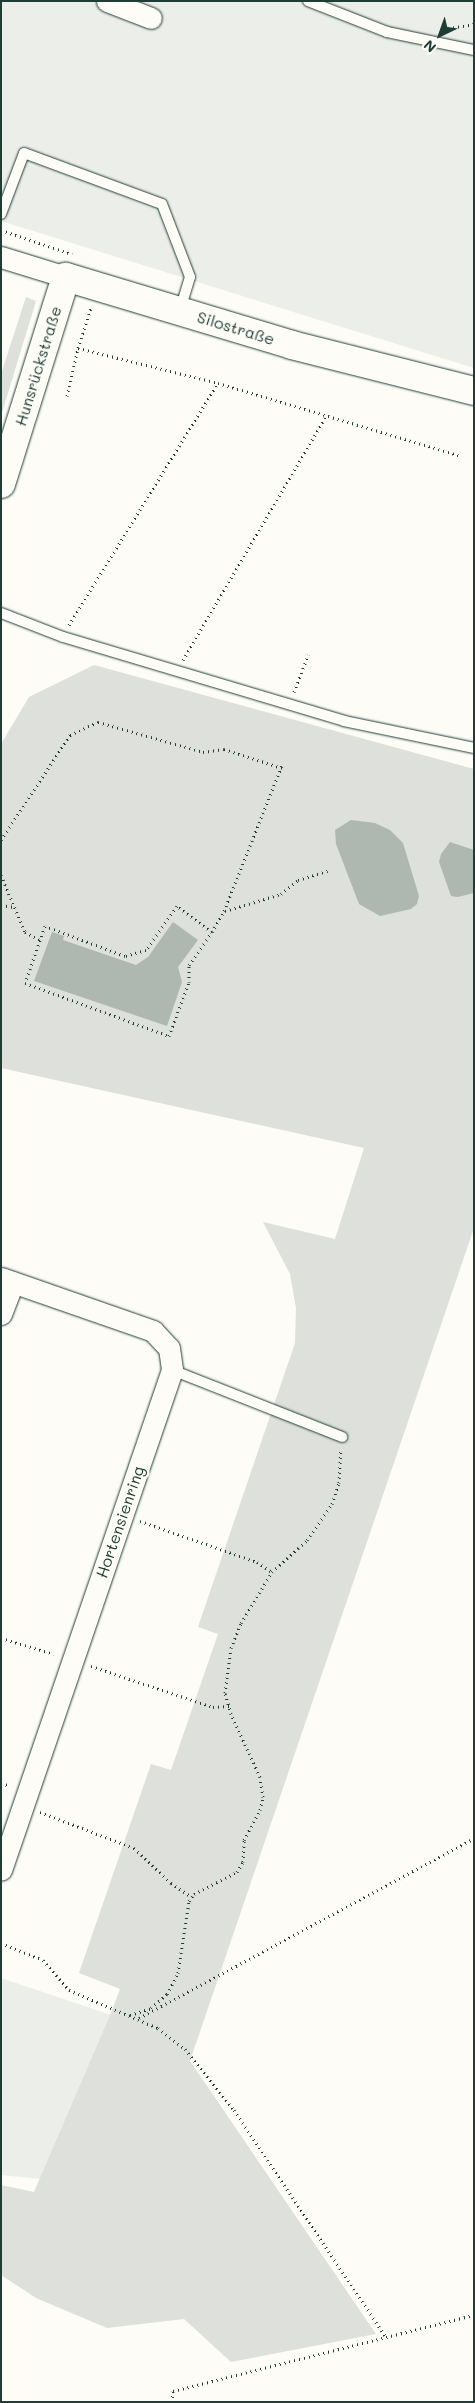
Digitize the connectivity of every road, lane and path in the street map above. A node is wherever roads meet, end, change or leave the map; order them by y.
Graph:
1 (107, 1) edge
2 (308, 1) edge
3 (150, 18) dead end
4 (474, 50) edge
5 (1, 214) edge
6 (1, 257) edge
7 (66, 277) junction
8 (100, 285) junction
9 (180, 310) junction
10 (78, 348) junction
11 (218, 383) junction
12 (474, 391) edge
13 (67, 396) dead end
14 (327, 415) junction
15 (458, 455) dead end
16 (1, 484) edge
17 (1, 613) edge
18 (62, 637) junction
19 (308, 655) dead end
20 (177, 671) junction
21 (289, 704) junction
22 (474, 748) edge
23 (282, 763) dead end
24 (282, 768) junction
25 (1, 840) edge
26 (328, 870) dead end
27 (1, 875) edge
28 (1, 905) edge
29 (15, 907) junction
30 (224, 911) junction
31 (212, 932) junction
32 (40, 940) junction
33 (7, 1280) edge
34 (1, 1314) edge
35 (172, 1370) junction
36 (342, 1436) joint
37 (122, 1514) junction
38 (272, 1572) junction
39 (1, 1638) edge
40 (72, 1660) junction
41 (229, 1706) junction
42 (23, 1806) junction
43 (474, 1838) edge
44 (1, 1870) edge
45 (192, 1897) junction
46 (1, 1943) edge
47 (130, 2015) junction
48 (139, 2018) junction
49 (474, 2315) edge
50 (386, 2337) junction
51 (172, 2402) edge

1 - 3 street
2 - 4 lane
5 - 9 lane
6 - 7 street, Silostraße
7 - 8 main road, Silostraße
7 - 16 main road, Hunsrückstraße
8 - 9 main road, Silostraße
8 - 10 path
9 - 12 main road, Silostraße
10 - 11 path
10 - 13 path
11 - 14 path
11 - 18 path
14 - 15 path
14 - 20 path
17 - 18 lane
18 - 20 lane
19 - 21 path
20 - 21 lane
21 - 22 lane
23 - 24 path
24 - 25 path
24 - 30 path
26 - 30 path
27 - 29 path
28 - 29 path
29 - 32 path
30 - 31 path
31 - 32 path
31 - 32 path
33 - 34 street
33 - 35 street
35 - 36 lane
35 - 37 street, Hortensienring
36 - 38 path
37 - 38 path
37 - 40 street, Hortensienring
38 - 41 path
39 - 40 path
40 - 41 path
40 - 42 street, Hortensienring
41 - 45 path
42 - 44 street, Hortensienring
42 - 45 path
43 - 48 path
45 - 47 path
46 - 47 path
47 - 48 path
48 - 50 path
49 - 50 path
50 - 51 path

